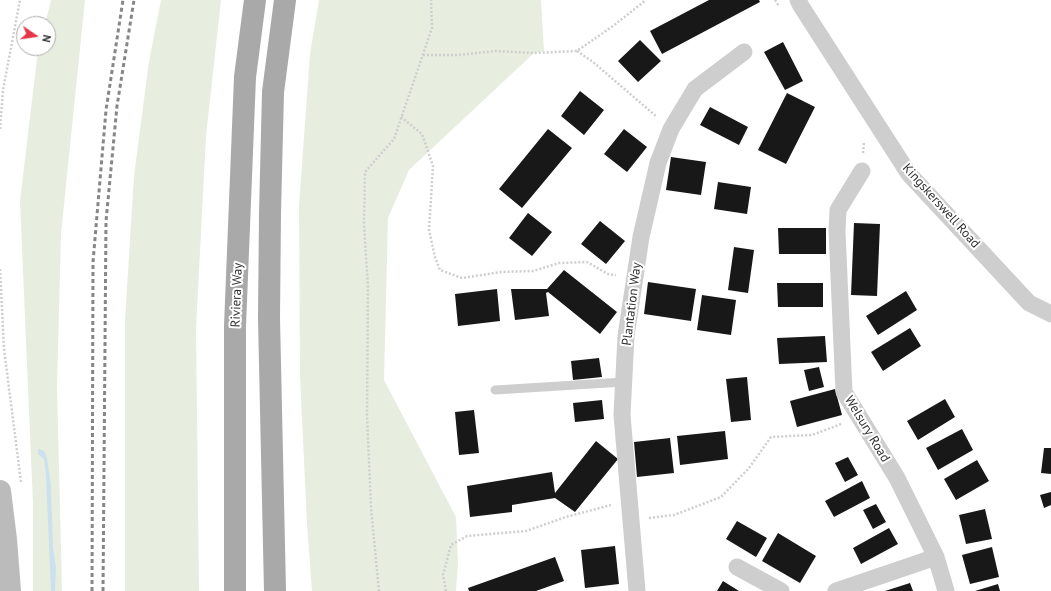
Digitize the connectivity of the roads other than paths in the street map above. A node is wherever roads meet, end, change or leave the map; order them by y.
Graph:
1 (255, 0) edge
2 (285, 0) edge
3 (798, 0) edge
4 (744, 52) dead end
5 (862, 171) dead end
6 (1051, 314) edge
7 (624, 382) junction
8 (495, 390) dead end
9 (273, 488) junction
10 (0, 491) edge
11 (936, 557) junction
12 (737, 567) dead end
13 (10, 591) edge
14 (235, 591) edge
15 (276, 591) edge
16 (283, 591) edge
17 (637, 591) edge
18 (781, 591) edge
19 (836, 591) edge
20 (946, 591) edge

1 - 14 main road, Riviera Way
2 - 9 main road
3 - 6 street, Kingskerswell Road
4 - 7 street, Plantation Way
5 - 11 street, Welsury Road
7 - 8 lane
7 - 17 street, Plantation Way
9 - 15 main road
9 - 16 main road
10 - 13 street
11 - 19 street
11 - 20 street, Welsury Road
12 - 18 street

